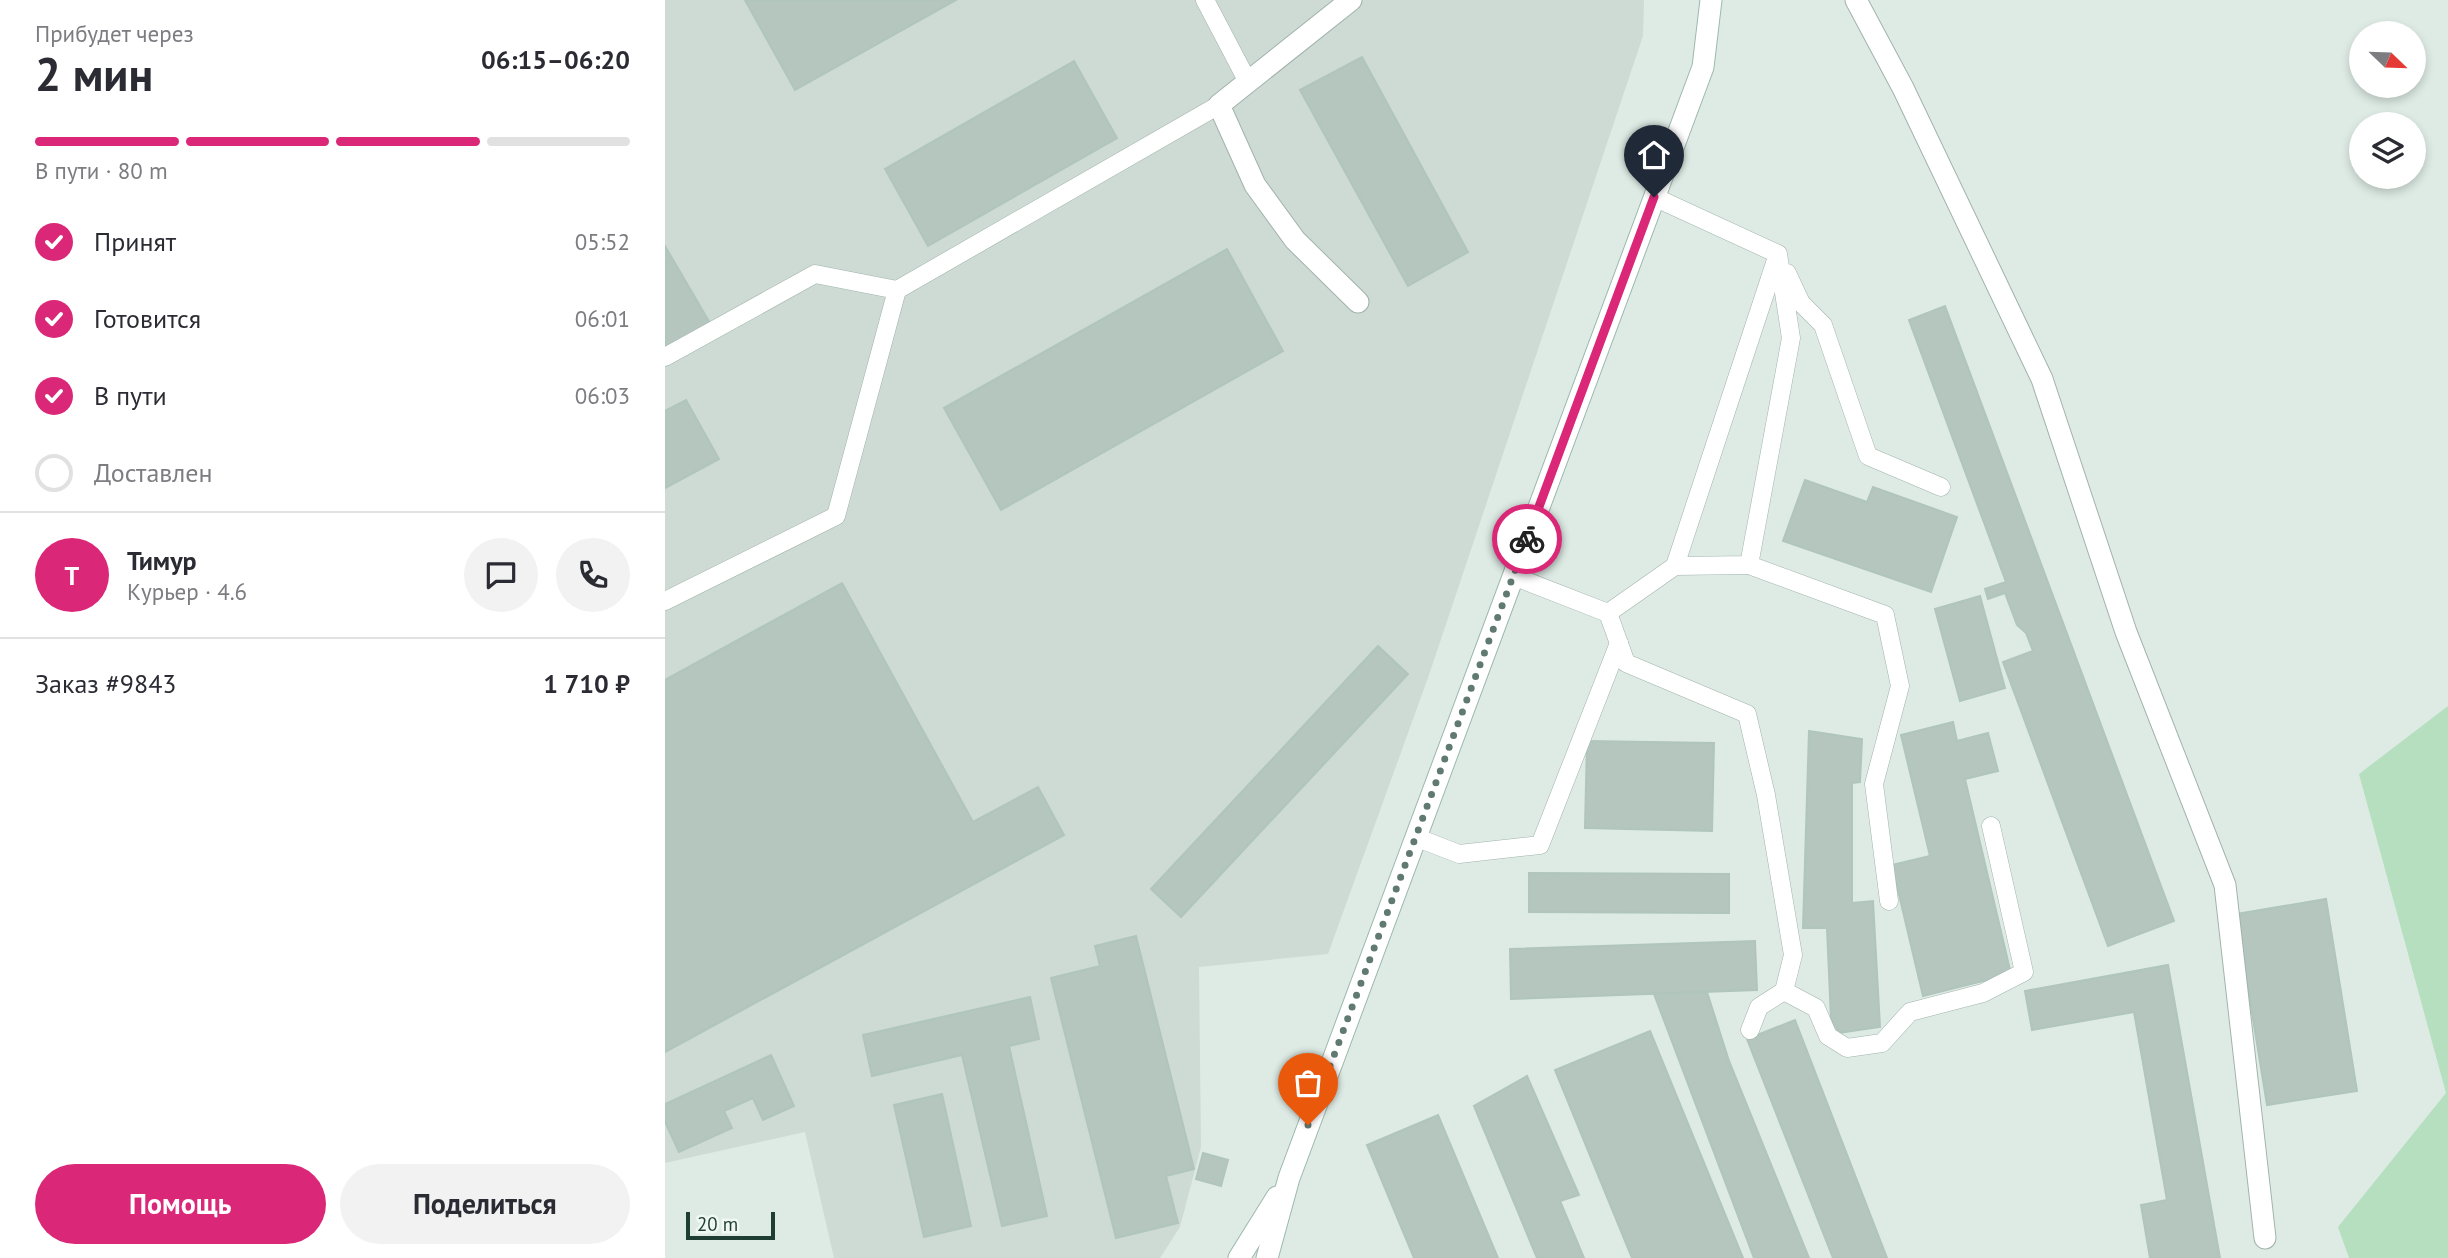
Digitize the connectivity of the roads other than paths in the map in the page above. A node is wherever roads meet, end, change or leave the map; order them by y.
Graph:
1 (1205, 0) edge
2 (1351, 0) edge
3 (1711, 0) edge
4 (1856, 0) edge
5 (1248, 82) junction
6 (1219, 105) junction
7 (1654, 197) junction
8 (1778, 254) junction
9 (897, 290) junction
10 (1358, 302) dead end
11 (665, 357) edge
12 (1941, 487) dead end
13 (1749, 565) junction
14 (1675, 566) junction
15 (1513, 576) junction
16 (665, 601) edge
17 (1608, 613) junction
18 (1619, 642) junction
19 (1991, 826) dead end
20 (1415, 837) junction
21 (1889, 901) dead end
22 (1784, 991) junction
23 (1750, 1030) dead end
24 (1289, 1178) junction
25 (2265, 1238) dead end
26 (1239, 1258) edge
27 (1267, 1258) edge

1 - 5 lane
2 - 5 street
3 - 7 street
4 - 25 street
5 - 6 street
6 - 9 lane
6 - 10 street
7 - 8 lane
7 - 15 street
8 - 12 lane
8 - 13 lane
8 - 14 lane
9 - 11 lane
9 - 16 lane
13 - 14 lane
13 - 21 lane
14 - 17 lane
15 - 17 lane
15 - 20 street
17 - 18 lane
18 - 20 lane
18 - 22 lane
19 - 22 lane
20 - 24 street
22 - 23 lane
24 - 26 street
24 - 27 street

